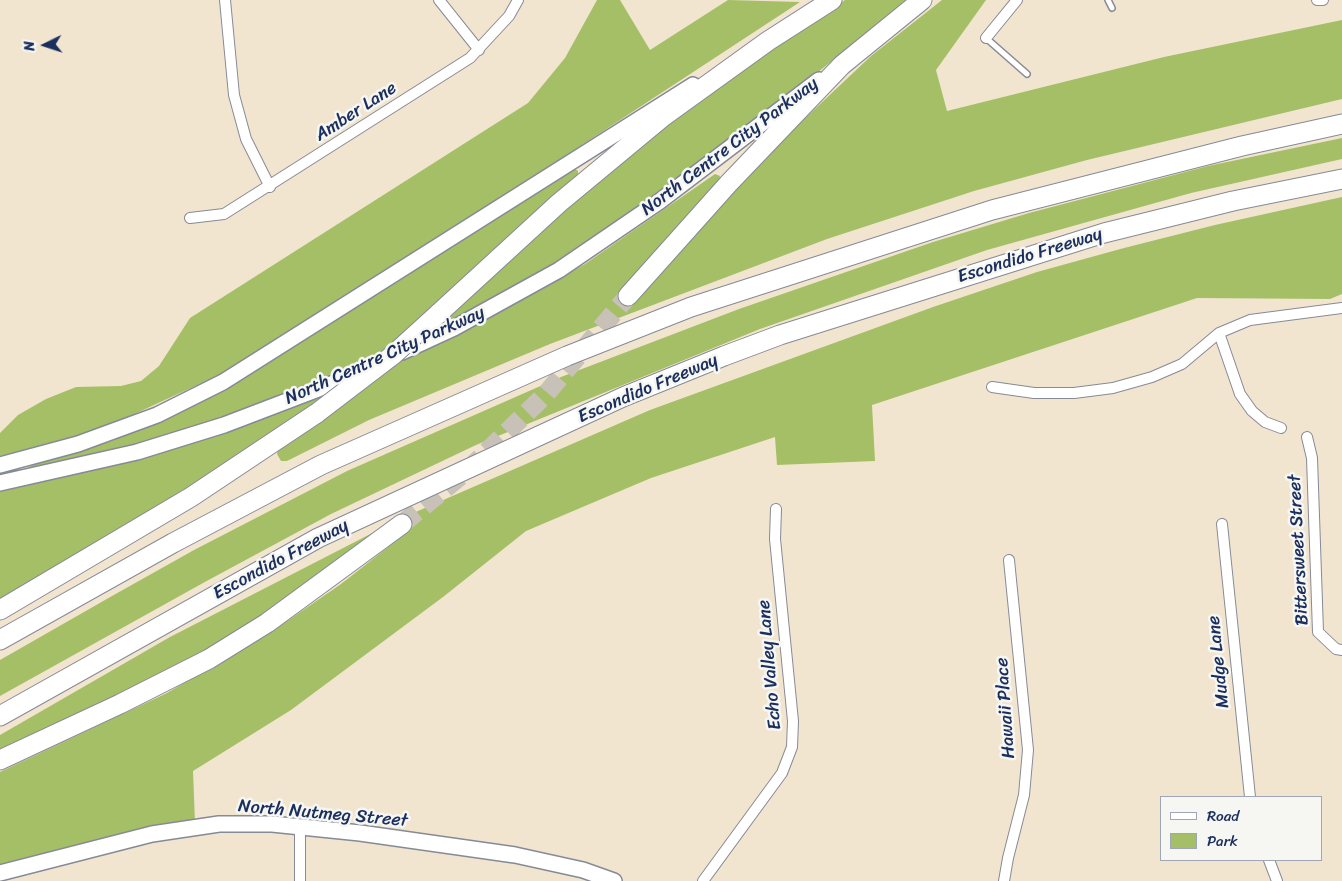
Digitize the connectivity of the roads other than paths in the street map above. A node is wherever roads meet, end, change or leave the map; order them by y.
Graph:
1 (226, 0) edge
2 (440, 0) edge
3 (518, 0) edge
4 (832, 0) edge
5 (922, 0) edge
6 (1017, 0) edge
7 (1108, 0) edge
8 (1317, 0) edge
9 (1323, 0) edge
10 (1112, 8) dead end
11 (986, 38) joint
12 (768, 41) junction
13 (479, 50) junction
14 (842, 65) junction
15 (1027, 74) dead end
16 (1342, 124) edge
17 (1342, 180) edge
18 (270, 186) junction
19 (190, 218) dead end
20 (628, 296) tunnel mouth
21 (1342, 308) edge
22 (1220, 334) junction
23 (992, 387) dead end
24 (1281, 428) dead end
25 (1307, 437) dead end
26 (0, 465) edge
27 (0, 483) edge
28 (776, 509) dead end
29 (402, 524) tunnel mouth
30 (1222, 524) dead end
31 (1009, 560) dead end
32 (0, 610) edge
33 (0, 640) edge
34 (1342, 650) edge
35 (0, 716) edge
36 (0, 760) edge
37 (1250, 796) edge
38 (300, 828) junction
39 (1269, 861) edge
40 (0, 873) edge
41 (300, 881) edge
42 (614, 881) edge
43 (703, 881) edge
44 (1004, 881) edge
45 (1277, 881) edge

1 - 18 street
2 - 13 street
3 - 13 street, Amber Lane
4 - 12 highway
5 - 14 highway, North Centre City Parkway
6 - 11 street
7 - 10 lane
8 - 9 street
11 - 15 lane
12 - 26 main road
12 - 32 highway, bridge
13 - 18 street, Amber Lane
14 - 20 highway
14 - 27 main road, North Centre City Parkway
16 - 33 highway
17 - 35 highway, Escondido Freeway
18 - 19 street, Amber Lane
21 - 22 street
22 - 23 street
22 - 24 street
25 - 34 street, Bittersweet Street
28 - 43 street, Echo Valley Lane
29 - 36 highway
30 - 37 street, Mudge Lane
31 - 44 street, Hawaii Place
38 - 40 main road, North Nutmeg Street
38 - 41 street
38 - 42 main road, North Nutmeg Street
39 - 45 street

